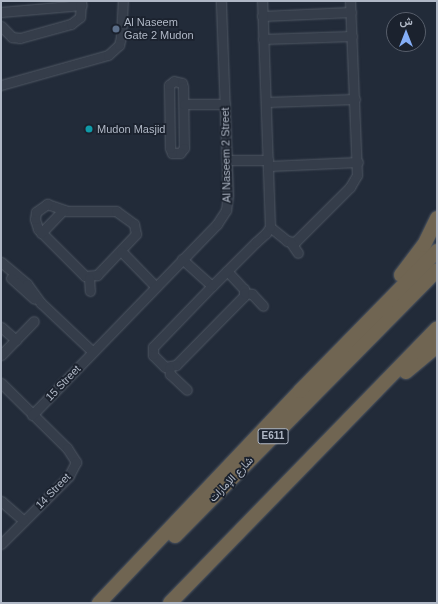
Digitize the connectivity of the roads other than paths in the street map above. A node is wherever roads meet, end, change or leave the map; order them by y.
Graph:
1 (221, 1) edge
2 (262, 1) edge
3 (350, 1) edge
4 (82, 3) edge
5 (120, 3) edge
6 (1, 12) edge
7 (351, 12) junction
8 (262, 16) junction
9 (1, 26) edge
10 (352, 36) junction
11 (263, 39) junction
12 (15, 82) junction
13 (1, 84) edge
14 (1, 88) edge
15 (355, 99) junction
16 (266, 102) junction
17 (184, 104) junction
18 (225, 104) junction
19 (227, 160) junction
20 (358, 162) junction
21 (269, 163) junction
22 (63, 210) junction
23 (437, 218) edge
24 (270, 227) junction
25 (41, 232) junction
26 (291, 242) junction
27 (121, 251) junction
28 (437, 251) edge
29 (298, 253) dead end
30 (182, 259) junction
31 (1, 262) edge
32 (1, 267) edge
33 (437, 270) edge
34 (227, 271) junction
35 (89, 278) junction
36 (22, 284) junction
37 (155, 286) junction
38 (212, 286) junction
39 (90, 291) dead end
40 (245, 293) junction
41 (263, 306) dead end
42 (34, 321) dead end
43 (1, 327) edge
44 (437, 328) edge
45 (16, 340) junction
46 (437, 346) edge
47 (93, 352) junction
48 (1, 355) edge
49 (169, 368) junction
50 (1, 383) edge
51 (187, 390) dead end
52 (372, 398) junction
53 (32, 415) junction
54 (1, 500) edge
55 (24, 522) junction
56 (171, 527) junction
57 (1, 544) edge
58 (99, 603) edge
59 (110, 603) edge
60 (170, 603) edge

1 - 18 street, Al Naseem 2 Street
2 - 8 street
3 - 7 street
4 - 6 street
4 - 9 street
5 - 12 street
7 - 8 street
7 - 10 street
8 - 11 street
10 - 11 street
10 - 15 street
11 - 16 street
12 - 13 street
12 - 14 street
15 - 16 street
15 - 20 street
16 - 21 street
17 - 17 street
17 - 18 street
18 - 19 street, Al Naseem 2 Street
19 - 21 street
19 - 30 street, Al Naseem 2 Street
20 - 21 street
20 - 26 street
21 - 24 street
22 - 25 street
22 - 25 street
22 - 27 street
23 - 56 highway
24 - 26 street
24 - 34 street
25 - 35 street
26 - 29 street
27 - 35 street
27 - 37 street
28 - 56 highway
30 - 37 street, Al Naseem 2 Street
30 - 38 street
31 - 36 street
32 - 36 street
33 - 59 highway, شارع الإمارات / E611
34 - 38 street
34 - 40 street
35 - 39 street
36 - 47 street
37 - 47 street, Al Naseem 2 Street
38 - 49 street
40 - 41 street
40 - 49 street
42 - 45 street
43 - 45 street
44 - 52 highway
45 - 48 street
46 - 52 highway
47 - 53 street, 15 Street
49 - 51 street
50 - 53 street, 14 Street
52 - 60 highway
53 - 55 street, 14 Street
54 - 55 street
55 - 57 street, 14 Street
56 - 58 highway

